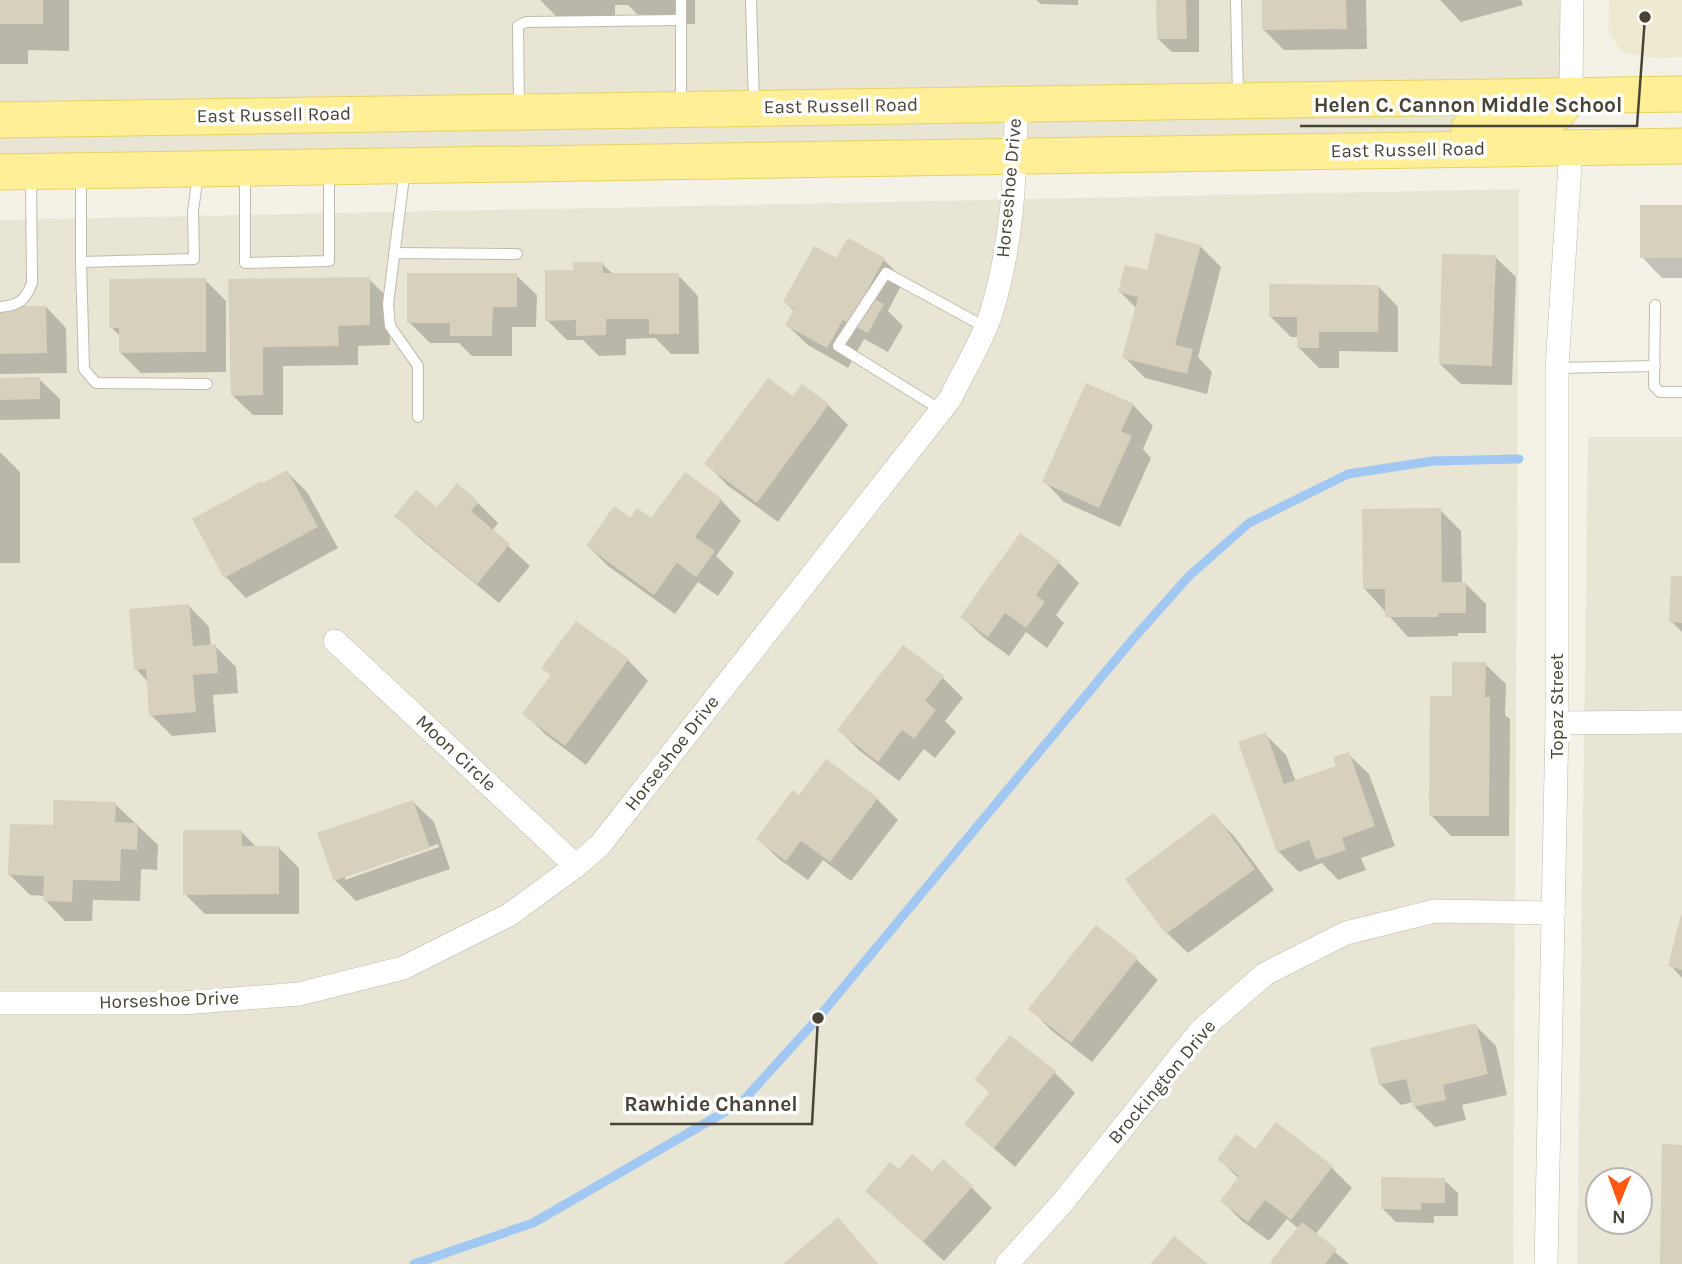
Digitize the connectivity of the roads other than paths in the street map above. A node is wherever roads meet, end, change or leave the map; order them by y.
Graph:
1 (681, 0) edge
2 (751, 0) edge
3 (1236, 0) edge
4 (1572, 0) edge
5 (681, 20) junction
6 (1682, 93) edge
7 (1571, 95) junction
8 (1238, 100) junction
9 (1016, 104) junction
10 (755, 108) junction
11 (681, 109) junction
12 (520, 111) junction
13 (0, 120) edge
14 (1682, 146) edge
15 (1571, 148) junction
16 (1238, 153) junction
17 (1016, 157) junction
18 (405, 166) junction
19 (330, 167) junction
20 (198, 169) junction
21 (245, 169) junction
22 (81, 171) junction
23 (16, 172) edge
24 (394, 253) junction
25 (517, 254) dead end
26 (82, 262) junction
27 (1655, 305) dead end
28 (0, 307) edge
29 (985, 327) junction
30 (1655, 366) junction
31 (1557, 368) junction
32 (207, 384) dead end
33 (1682, 392) edge
34 (941, 410) junction
35 (418, 416) dead end
36 (335, 641) dead end
37 (1682, 722) edge
38 (1557, 723) junction
39 (576, 866) junction
40 (1553, 913) junction
41 (0, 1003) edge
42 (1007, 1264) edge
43 (1546, 1264) edge

1 - 5 lane
2 - 10 lane
3 - 8 lane
4 - 7 street
5 - 11 lane
5 - 12 lane
6 - 7 main road, East Russell Road
7 - 8 main road, East Russell Road
7 - 16 main road
8 - 9 main road, East Russell Road
9 - 10 main road, East Russell Road
9 - 17 street, Horseshoe Drive
10 - 11 main road, East Russell Road
11 - 12 main road, East Russell Road
12 - 13 main road, East Russell Road
14 - 15 main road, East Russell Road
15 - 16 main road, East Russell Road
15 - 31 street, Topaz Street
16 - 17 main road, East Russell Road
17 - 18 main road, East Russell Road
17 - 29 street, Horseshoe Drive
18 - 19 main road, East Russell Road
18 - 24 lane
19 - 21 main road, East Russell Road
19 - 21 lane
20 - 21 main road, East Russell Road
20 - 22 main road, East Russell Road
20 - 26 lane
22 - 23 main road, East Russell Road
22 - 26 lane
23 - 28 lane
24 - 25 lane
24 - 35 lane
26 - 32 lane
27 - 30 lane
29 - 34 street, Horseshoe Drive
29 - 34 lane
30 - 31 lane
30 - 33 lane
31 - 38 street, Topaz Street
34 - 39 street, Horseshoe Drive
36 - 39 street, Moon Circle
37 - 38 street
38 - 40 street, Topaz Street
39 - 41 street, Horseshoe Drive
40 - 42 street, Brockington Drive
40 - 43 street, Topaz Street

